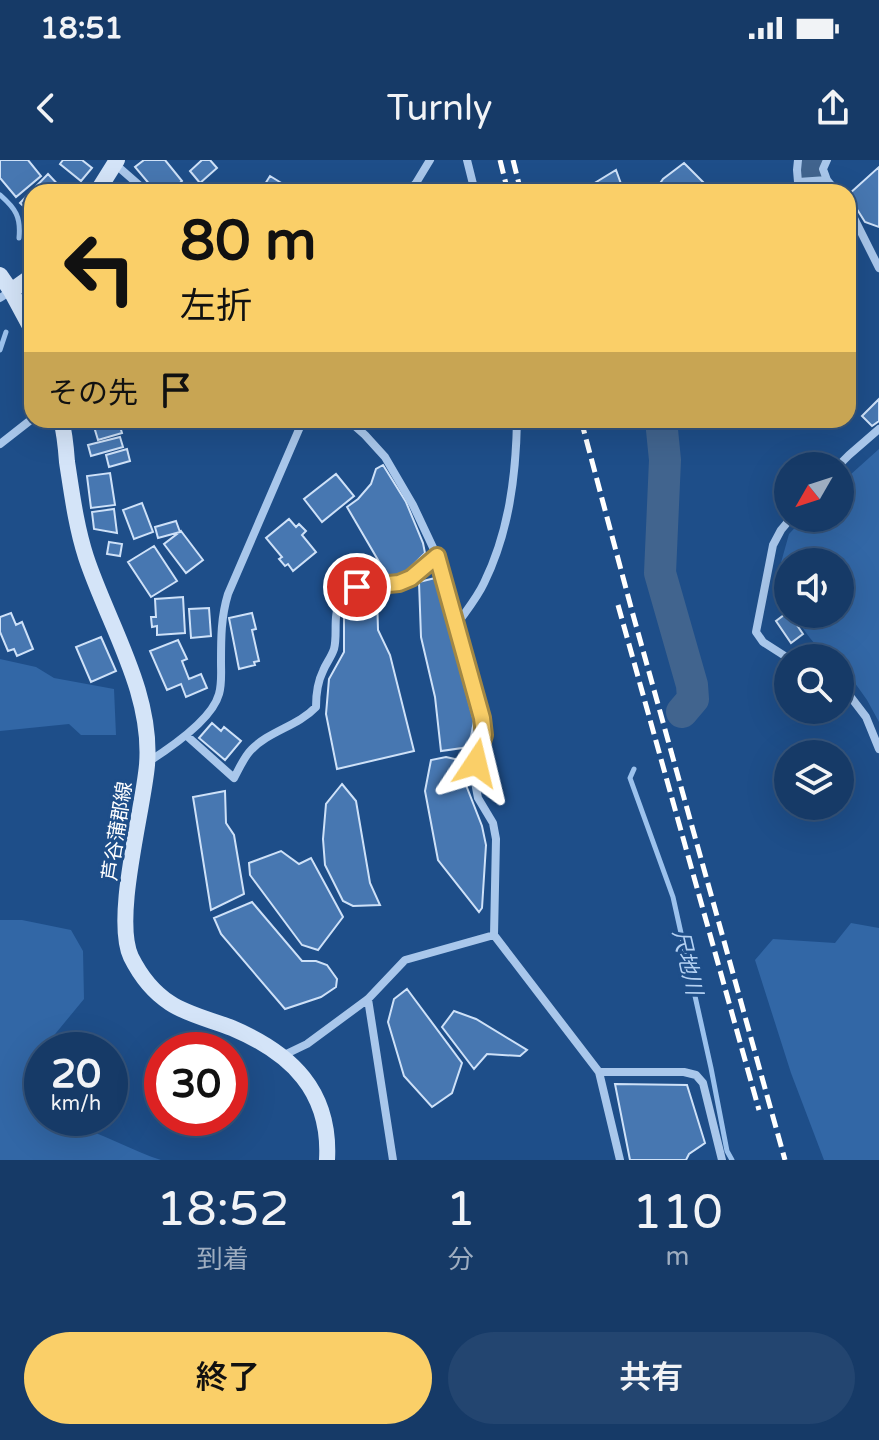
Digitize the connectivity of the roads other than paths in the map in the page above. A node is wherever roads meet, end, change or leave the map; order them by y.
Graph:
1 (430, 160) edge
2 (467, 160) edge
3 (798, 160) edge
4 (827, 160) edge
5 (116, 162) edge
6 (823, 181) junction
7 (102, 184) edge
8 (139, 184) edge
9 (415, 184) edge
10 (473, 184) edge
11 (799, 184) edge
12 (805, 184) edge
13 (827, 184) edge
14 (856, 222) edge
15 (879, 268) edge
16 (0, 275) edge
17 (24, 281) edge
18 (5, 294) edge
19 (24, 319) edge
20 (24, 425) edge
21 (62, 428) edge
22 (300, 428) edge
23 (357, 428) edge
24 (517, 428) edge
25 (879, 429) edge
26 (0, 444) edge
27 (852, 452) edge
28 (780, 532) edge
29 (437, 556) junction
30 (457, 624) junction
31 (774, 649) edge
32 (854, 701) edge
33 (187, 736) junction
34 (879, 749) edge
35 (147, 762) junction
36 (494, 935) junction
37 (368, 999) junction
38 (282, 1056) junction
39 (599, 1072) junction
40 (327, 1160) edge
41 (393, 1160) edge
42 (620, 1160) edge
43 (722, 1160) edge

1 - 9 street
2 - 10 street
3 - 11 street
4 - 6 street
5 - 7 main road
5 - 8 street
6 - 12 street
6 - 13 street
14 - 15 street
16 - 18 main road
17 - 18 main road
18 - 19 main road
20 - 26 street
21 - 35 main road, 芦谷蒲郡線
22 - 33 street
23 - 29 street
24 - 30 street
25 - 27 street
28 - 31 street
29 - 30 street
29 - 33 street
30 - 36 street
32 - 34 street
33 - 35 street
35 - 38 main road, 芦谷蒲郡線
36 - 37 street
36 - 39 street
37 - 38 street
37 - 41 street
38 - 40 main road, 芦谷蒲郡線
39 - 42 street
39 - 43 street

